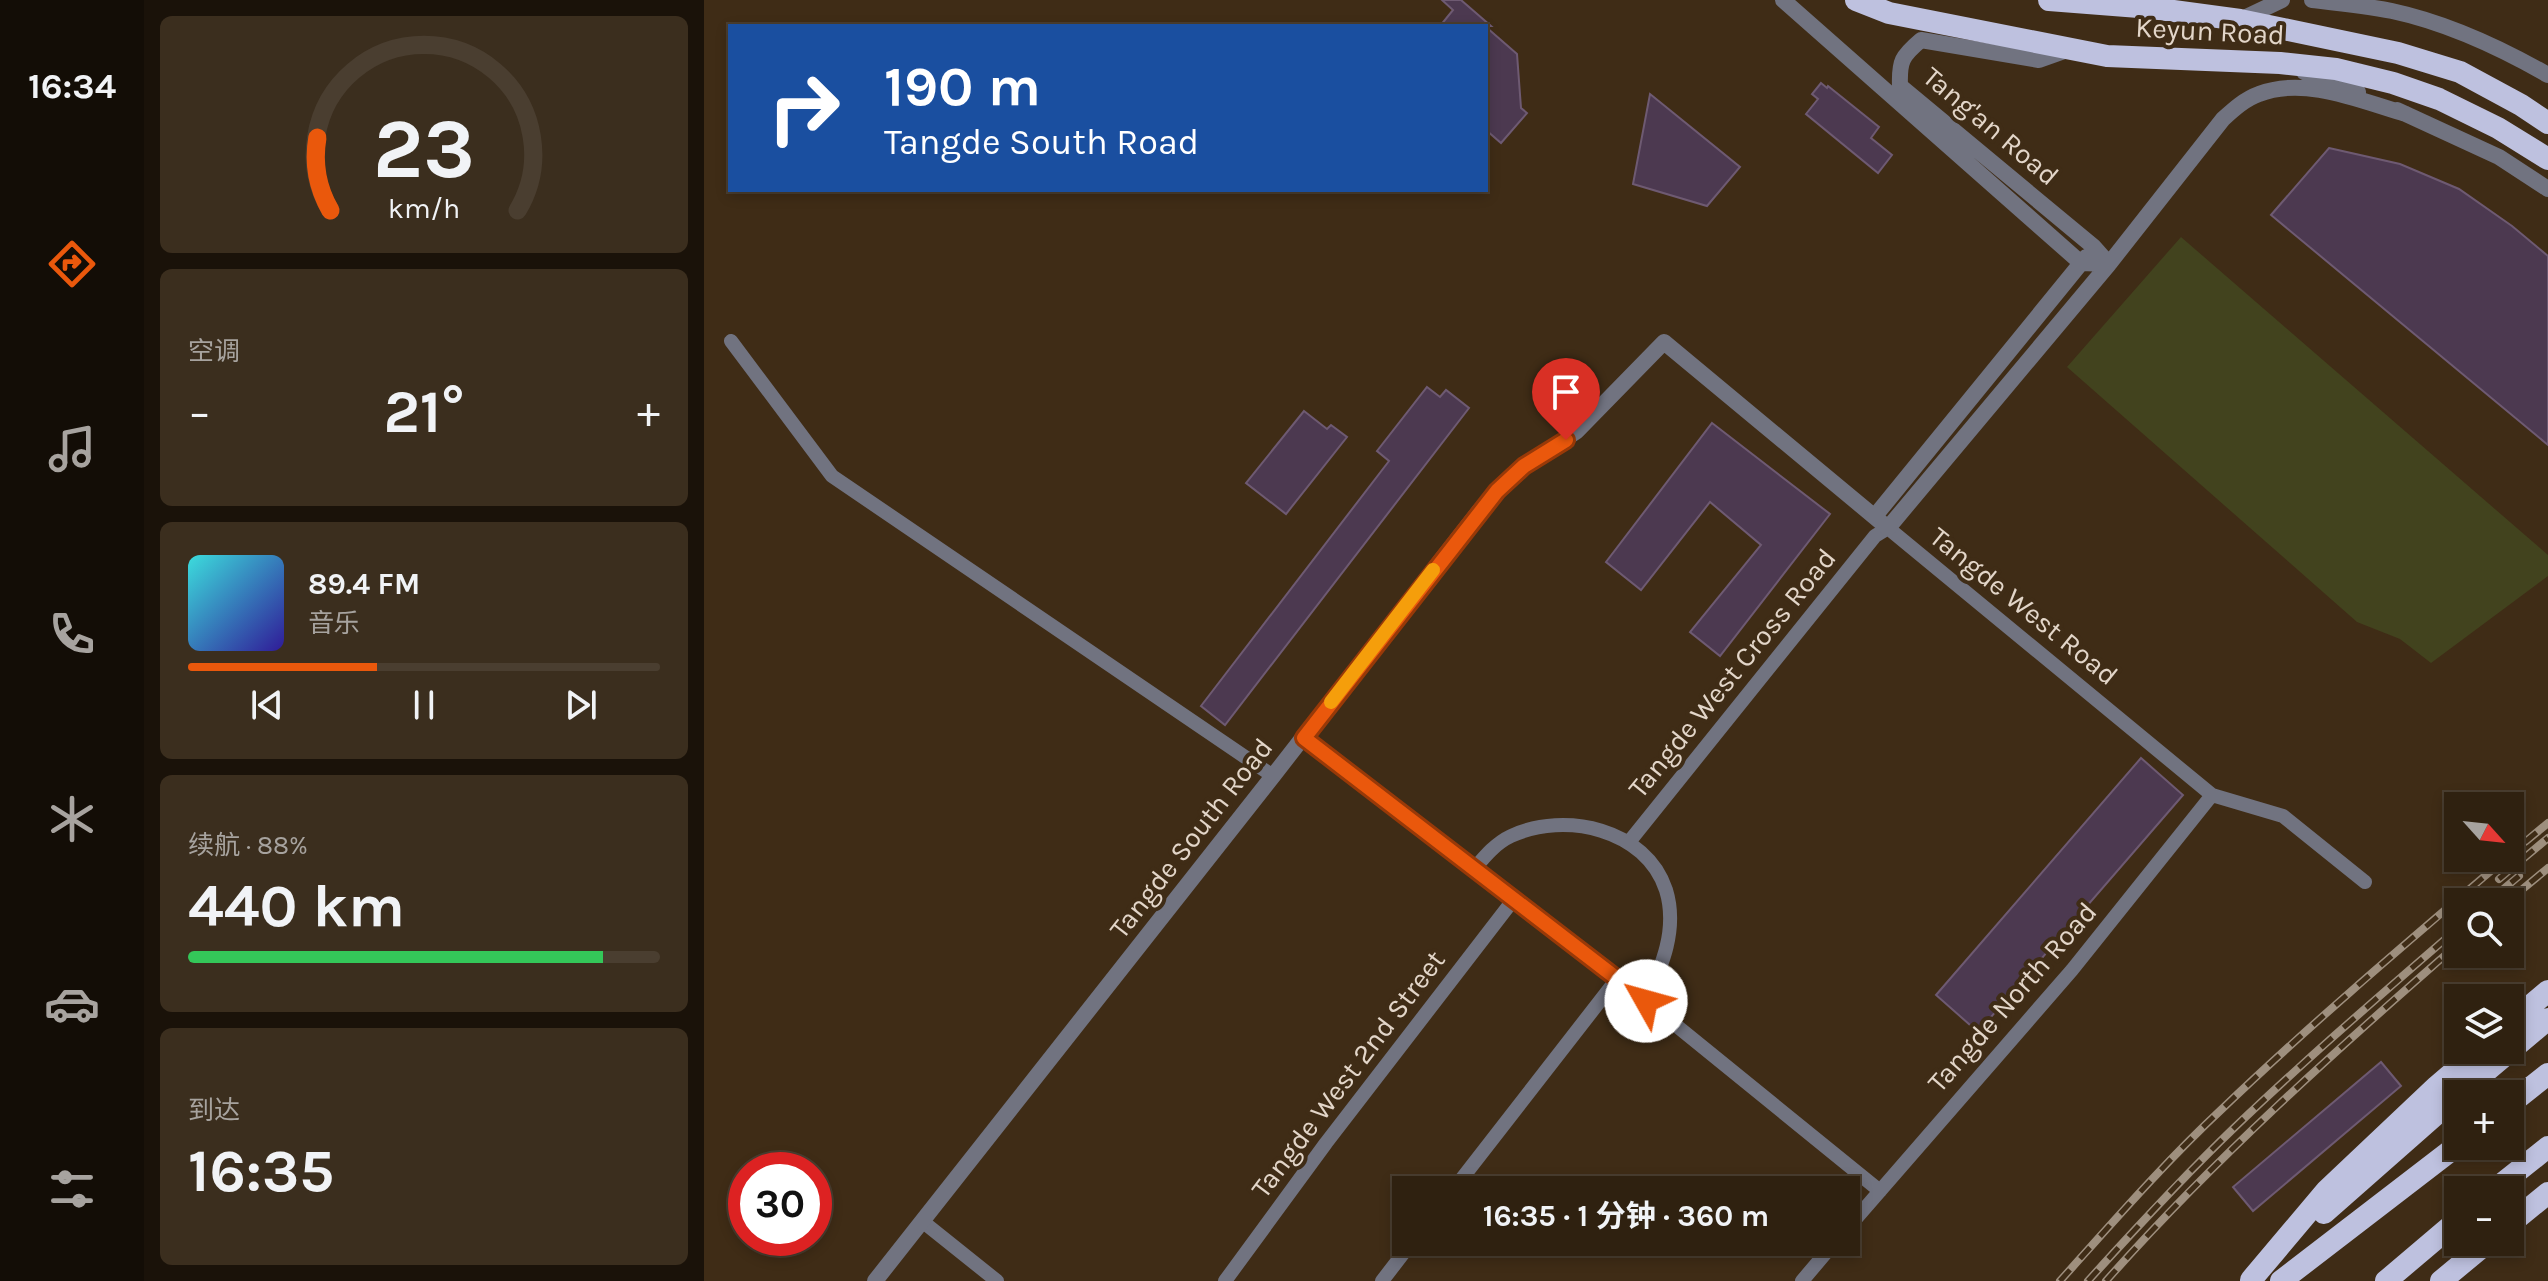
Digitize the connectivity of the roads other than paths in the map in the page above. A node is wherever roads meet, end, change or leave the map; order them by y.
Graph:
1 (1783, 0) edge
2 (1856, 0) edge
3 (2049, 0) edge
4 (2282, 0) edge
5 (2312, 0) edge
6 (2240, 20) junction
7 (2070, 49) junction
8 (2280, 63) junction
9 (2548, 75) edge
10 (2406, 114) junction
11 (2548, 123) edge
12 (2548, 159) edge
13 (2548, 189) edge
14 (2094, 247) junction
15 (2081, 263) junction
16 (2109, 264) junction
17 (731, 341) dead end
18 (1664, 342) joint
19 (1880, 527) junction
20 (1304, 738) junction
21 (1273, 776) junction
22 (2212, 795) junction
23 (1629, 842) junction
24 (1475, 868) junction
25 (2365, 882) dead end
26 (1514, 899) junction
27 (1617, 979) junction
28 (2548, 991) edge
29 (1646, 1001) junction
30 (2524, 1011) edge
31 (2548, 1019) edge
32 (2463, 1064) edge
33 (2548, 1074) edge
34 (2475, 1080) edge
35 (2524, 1093) edge
36 (2444, 1107) edge
37 (2548, 1147) edge
38 (2444, 1156) edge
39 (1464, 1176) edge
40 (2511, 1176) edge
41 (1880, 1191) junction
42 (2548, 1193) edge
43 (2524, 1213) edge
44 (1860, 1214) edge
45 (922, 1221) junction
46 (2444, 1232) edge
47 (1401, 1256) edge
48 (1823, 1256) edge
49 (2471, 1256) edge
50 (2250, 1280) edge
51 (875, 1281) edge
52 (997, 1281) edge
53 (1225, 1281) edge
54 (1382, 1281) edge
55 (1802, 1281) edge
56 (2281, 1281) edge
57 (2386, 1281) edge
58 (2441, 1281) edge

1 - 15 street, Tang'an Road
2 - 7 highway, Keyun Road
3 - 6 highway, Keyun Road
4 - 6 street
5 - 9 street
6 - 11 highway, Keyun Road
7 - 8 highway, Keyun Road
7 - 14 street, Tang'an Road
8 - 10 street
8 - 12 highway, Keyun Road
10 - 13 street
10 - 16 street
14 - 15 street
14 - 16 street, Tang'an Road
15 - 16 street
15 - 19 street
16 - 19 street
17 - 21 street
18 - 19 street, Tangde West Road
18 - 20 street, Tangde South Road
19 - 22 street, Tangde West Road
19 - 23 street, Tangde West Cross Road
20 - 21 street, Tangde South Road
20 - 24 street
21 - 45 street, Tangde South Road
22 - 25 street, Tangde West Road
22 - 41 street, Tangde North Road
23 - 24 street
23 - 29 street
24 - 26 street
26 - 27 street
26 - 53 street, Tangde West 2nd Street
27 - 29 street
27 - 39 street
28 - 30 highway
29 - 41 street
31 - 34 highway
32 - 50 highway
33 - 35 highway
36 - 50 highway
37 - 40 highway
38 - 56 highway
41 - 44 street, Tangde North Road
42 - 43 highway
45 - 51 street, Tangde South Road
45 - 52 street
46 - 57 highway
47 - 54 street
48 - 55 street
49 - 58 highway

